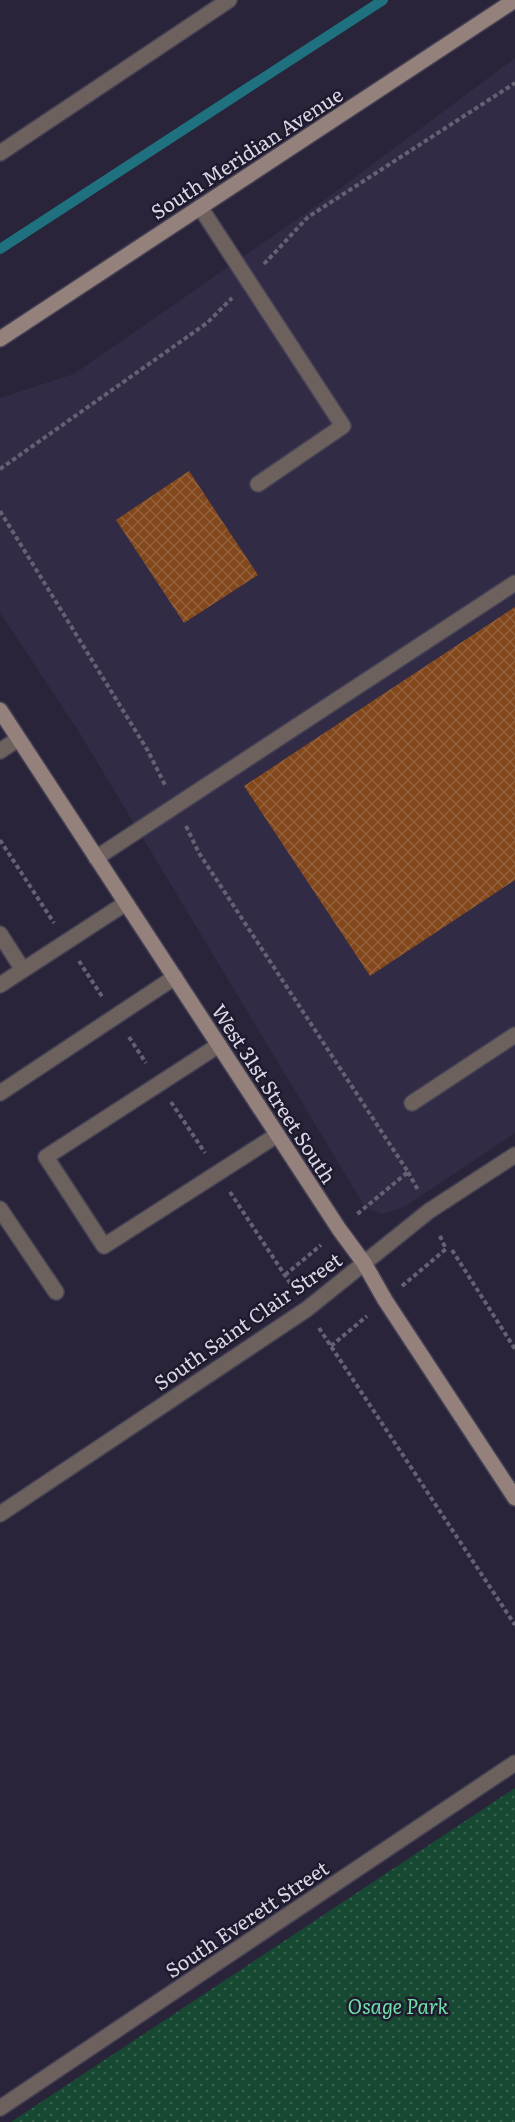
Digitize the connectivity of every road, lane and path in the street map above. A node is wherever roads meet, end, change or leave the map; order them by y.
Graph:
1 (229, 0) edge
2 (515, 0) edge
3 (0, 153) edge
4 (200, 207) junction
5 (0, 339) edge
6 (258, 484) dead end
7 (0, 511) edge
8 (515, 582) edge
9 (0, 710) edge
10 (18, 739) junction
11 (0, 751) edge
12 (176, 806) junction
13 (0, 840) edge
14 (96, 858) junction
15 (126, 903) junction
16 (0, 934) edge
17 (66, 942) junction
18 (23, 970) junction
19 (175, 977) junction
20 (0, 985) edge
21 (115, 1016) junction
22 (515, 1035) edge
23 (219, 1045) junction
24 (159, 1084) junction
25 (0, 1093) edge
26 (412, 1103) dead end
27 (277, 1135) junction
28 (515, 1155) edge
29 (218, 1173) junction
30 (0, 1209) edge
31 (339, 1229) junction
32 (452, 1250) dead end
33 (364, 1263) junction
34 (285, 1275) junction
35 (56, 1292) dead end
36 (307, 1309) junction
37 (515, 1349) edge
38 (515, 1498) edge
39 (0, 1514) edge
40 (515, 1625) edge
41 (515, 1762) edge
42 (0, 2108) edge

1 - 3 street
2 - 4 street, South Meridian Avenue
4 - 5 street, South Meridian Avenue
4 - 6 street
7 - 12 path
8 - 12 street
9 - 10 street, West 31st Street South
10 - 11 street
10 - 14 street, West 31st Street South
12 - 14 street
12 - 31 path
13 - 17 path
14 - 15 street, West 31st Street South
15 - 17 street
15 - 19 street, West 31st Street South
16 - 18 street
17 - 18 street
17 - 21 path
18 - 20 street
19 - 21 street
19 - 23 street, West 31st Street South
21 - 24 path
21 - 25 street
22 - 26 street
23 - 24 street
23 - 27 street, West 31st Street South
24 - 29 path
24 - 29 street
27 - 29 street
27 - 31 street, West 31st Street South
28 - 33 street, South Saint Clair Street
29 - 34 path
30 - 35 street
31 - 33 street, West 31st Street South
31 - 34 path
32 - 37 path
33 - 36 street, South Saint Clair Street
33 - 38 street, West 31st Street South
34 - 36 path
36 - 39 street, South Saint Clair Street
36 - 40 path
41 - 42 street, South Everett Street

